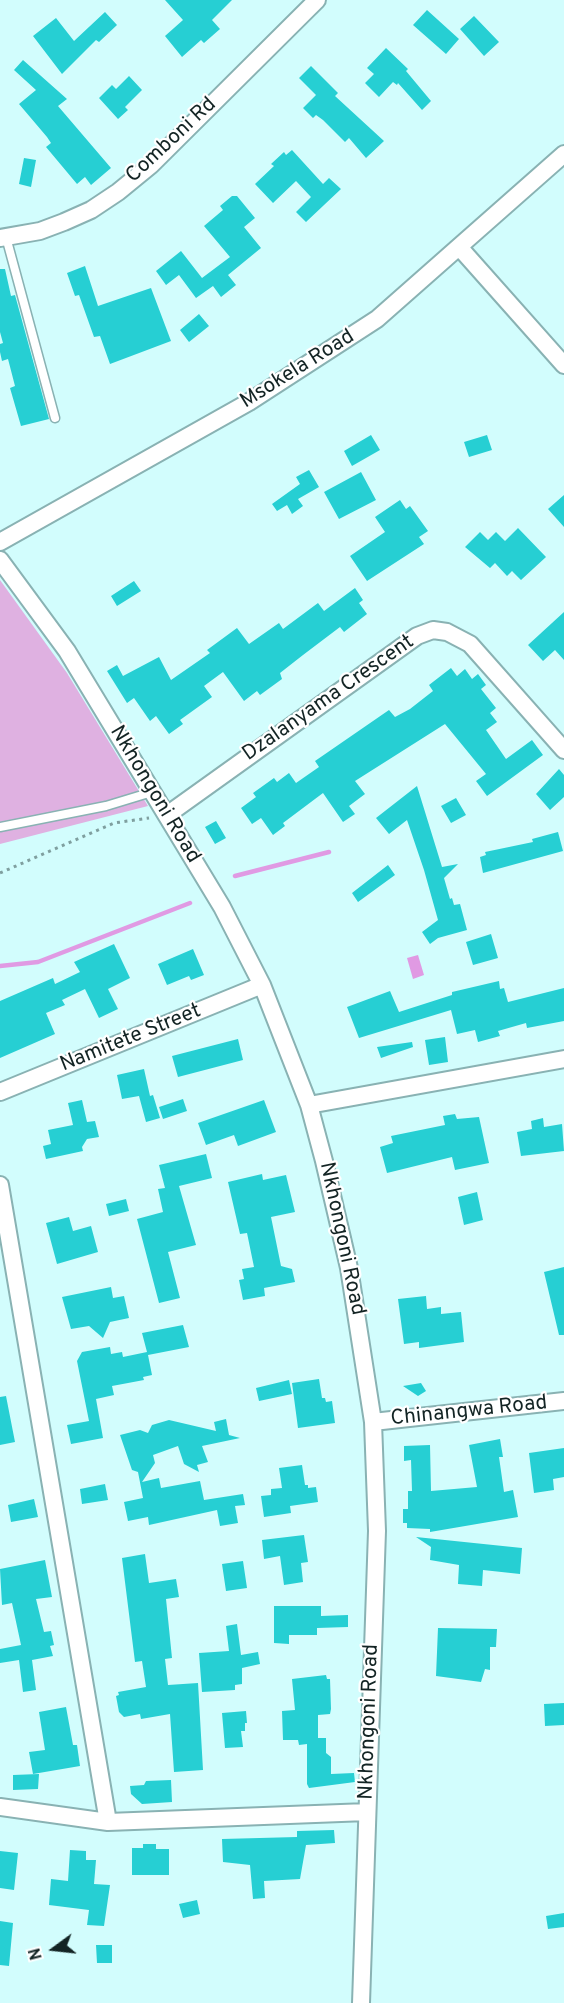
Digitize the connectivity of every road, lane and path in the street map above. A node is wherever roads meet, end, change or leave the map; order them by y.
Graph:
1 (317, 0) edge
2 (564, 154) edge
3 (3, 238) edge
4 (460, 248) junction
5 (564, 365) edge
6 (55, 418) dead end
7 (0, 542) edge
8 (0, 560) edge
9 (564, 750) edge
10 (152, 792) junction
11 (167, 815) junction
12 (0, 827) edge
13 (0, 873) edge
14 (262, 985) junction
15 (564, 1059) edge
16 (0, 1092) edge
17 (309, 1106) junction
18 (0, 1185) edge
19 (564, 1401) edge
20 (373, 1422) junction
21 (0, 1807) edge
22 (367, 1812) junction
23 (108, 1822) junction
24 (361, 2003) edge

1 - 3 street, Comboni Rd
2 - 4 street, Msokela Road
3 - 6 lane
4 - 5 street
4 - 7 street, Msokela Road
8 - 10 street, Nkhongoni Road
9 - 11 street, Dzalanyama Crescent
10 - 11 street, Nkhongoni Road
10 - 12 lane
11 - 13 path
11 - 14 street, Nkhongoni Road
14 - 16 street, Namitete Street
14 - 17 street, Nkhongoni Road
15 - 17 street
17 - 20 street, Nkhongoni Road
18 - 23 street
19 - 20 street, Chinangwa Road
20 - 22 street, Nkhongoni Road
21 - 23 street
22 - 23 street
22 - 24 street, Nkhongoni Road

